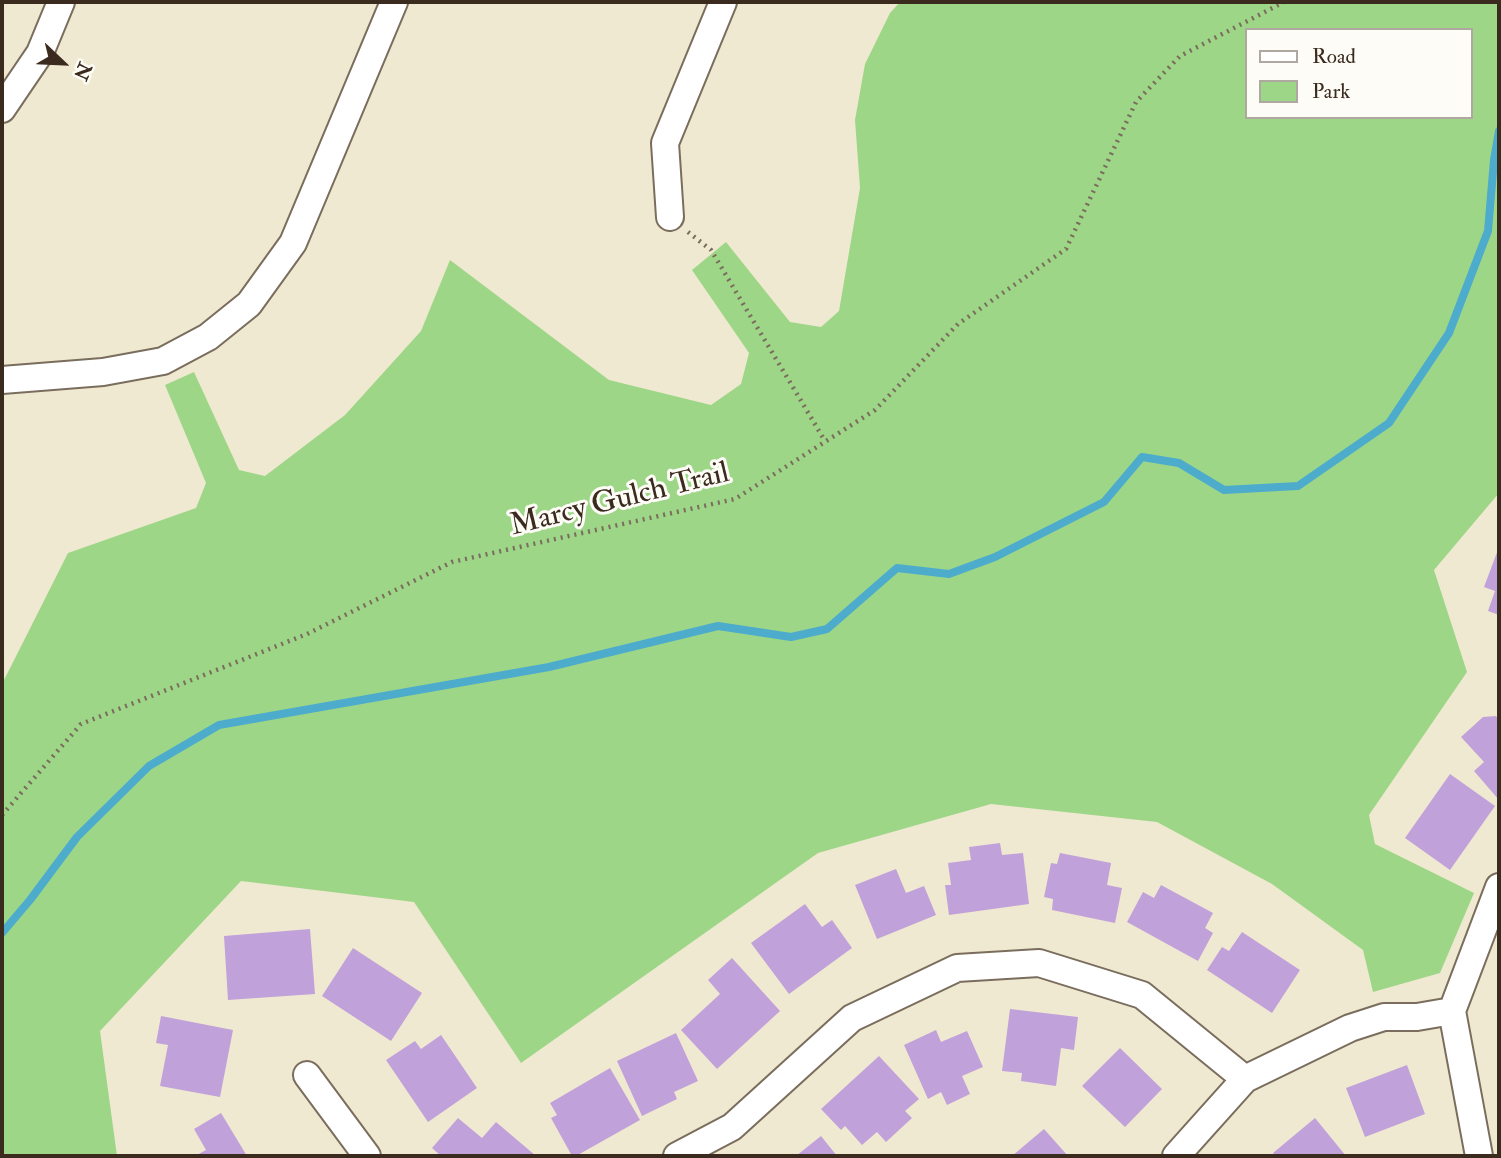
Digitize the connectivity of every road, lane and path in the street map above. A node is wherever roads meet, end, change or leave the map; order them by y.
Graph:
1 (61, 2) edge
2 (394, 2) edge
3 (723, 2) edge
4 (1284, 2) edge
5 (2, 109) edge
6 (670, 217) joint
7 (2, 380) edge
8 (825, 441) junction
9 (2, 815) edge
10 (1499, 887) edge
11 (1452, 1011) junction
12 (307, 1075) dead end
13 (1245, 1079) junction
14 (367, 1156) edge
15 (677, 1156) edge
16 (1176, 1156) edge
17 (1479, 1156) edge

1 - 5 street
2 - 7 street
3 - 6 street
4 - 8 path, Marcy Gulch Trail
6 - 8 path
8 - 9 path, Marcy Gulch Trail
10 - 11 street
11 - 13 street
11 - 17 street
12 - 14 street
13 - 15 street
13 - 16 street

